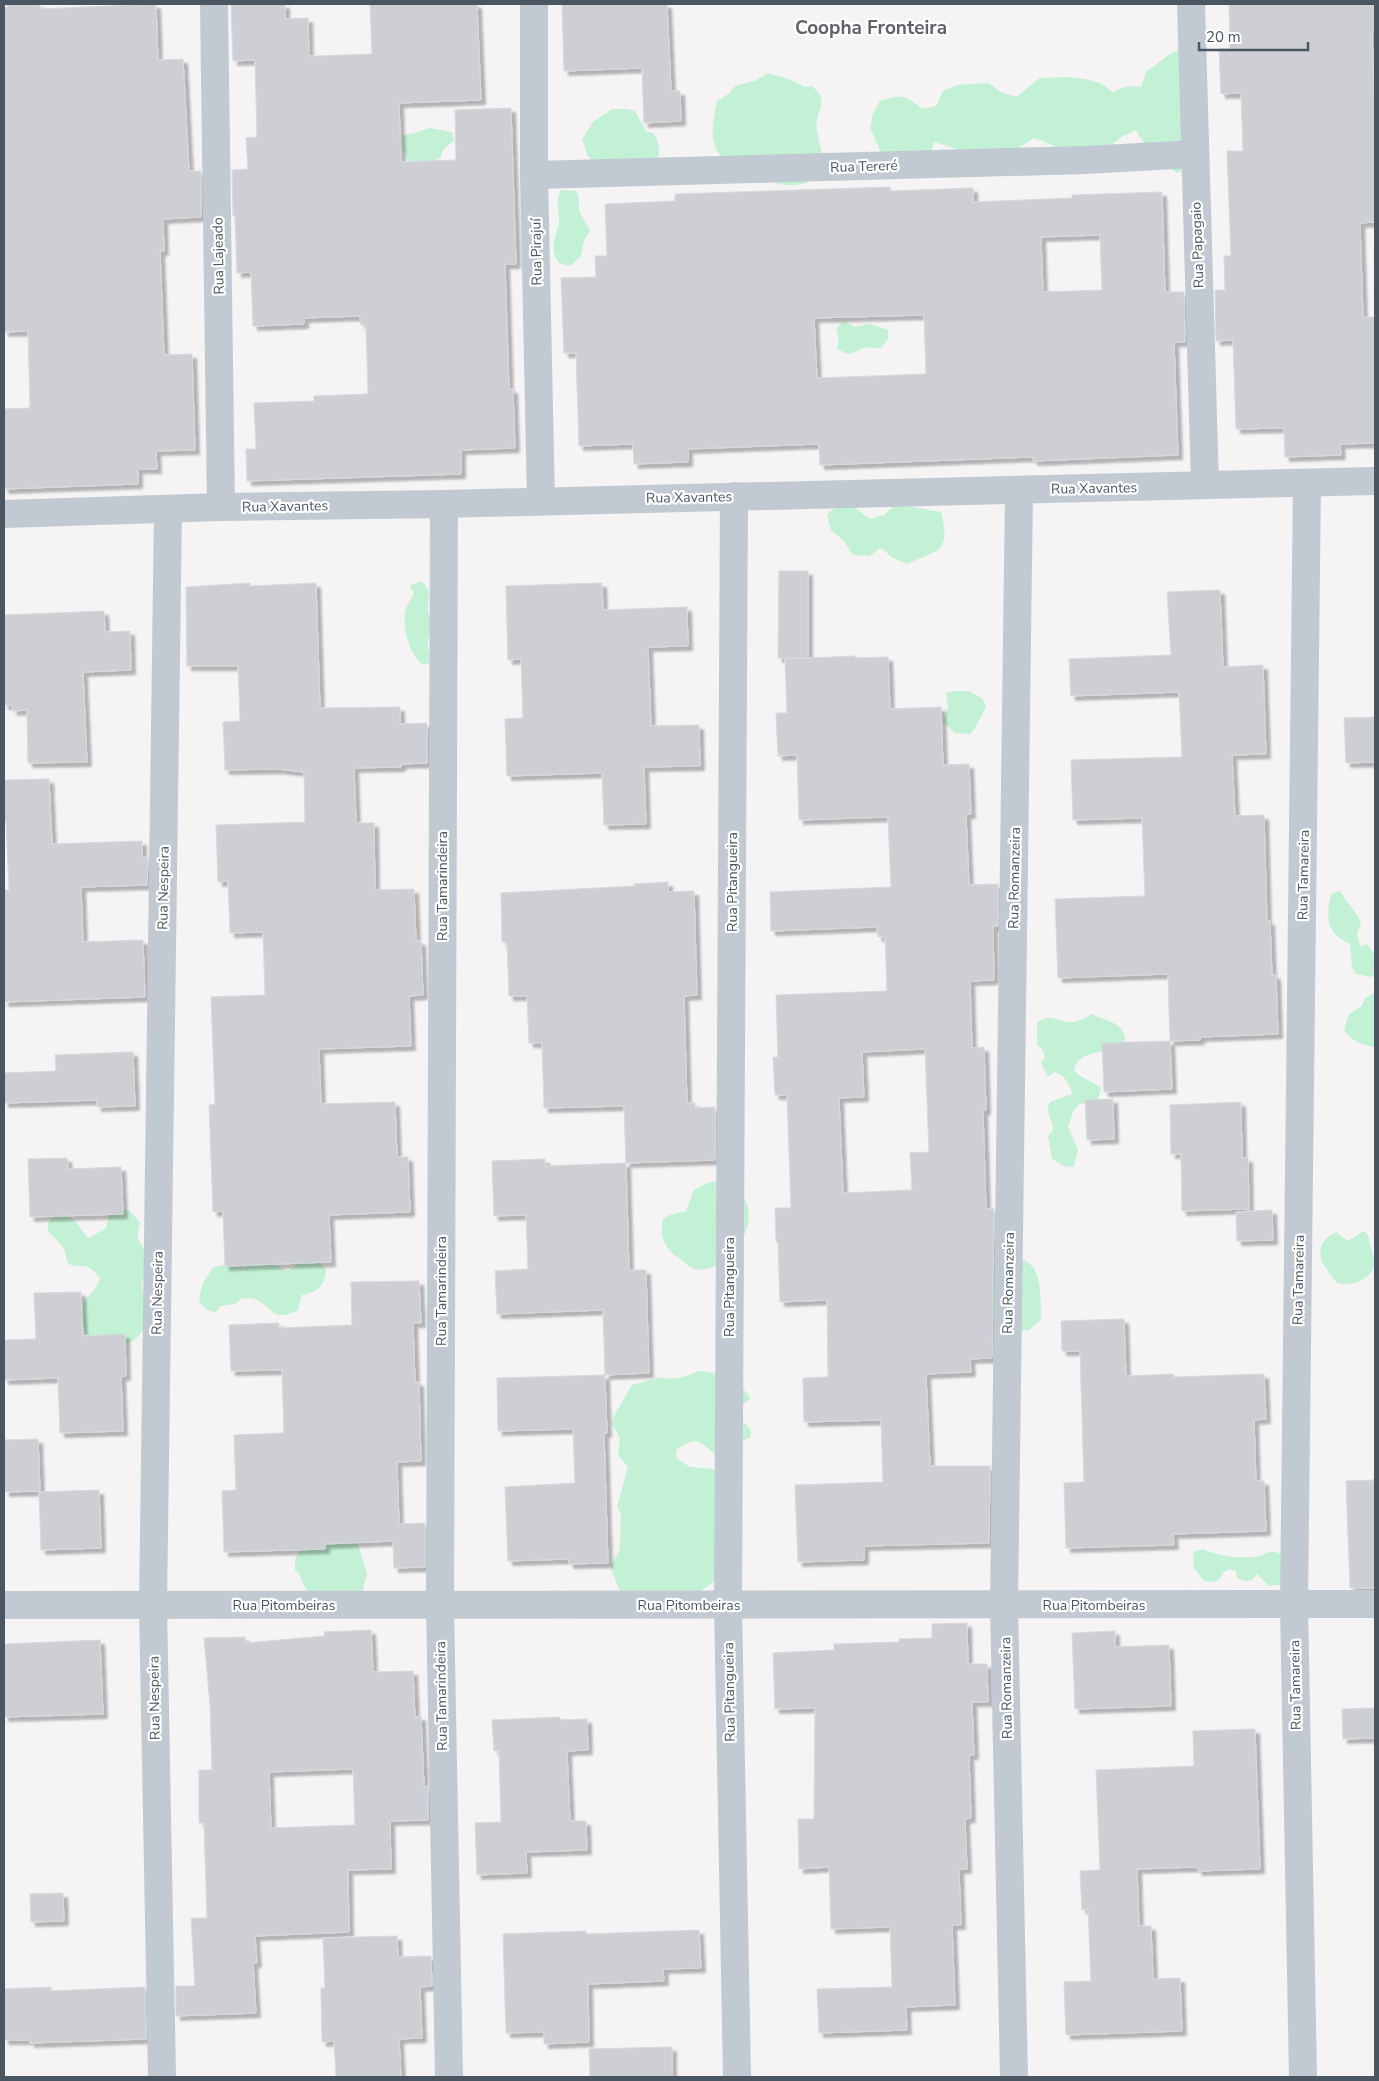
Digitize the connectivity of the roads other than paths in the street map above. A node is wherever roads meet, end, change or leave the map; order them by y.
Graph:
1 (214, 4) edge
2 (534, 4) edge
3 (1191, 4) edge
4 (1194, 154) junction
5 (534, 175) junction
6 (1375, 481) edge
7 (1307, 483) junction
8 (1204, 485) junction
9 (1019, 490) junction
10 (734, 496) junction
11 (540, 501) junction
12 (444, 504) junction
13 (221, 507) junction
14 (168, 509) junction
15 (4, 514) edge
16 (1294, 1604) junction
17 (1375, 1604) edge
18 (4, 1605) edge
19 (440, 1605) junction
20 (728, 1605) junction
21 (1004, 1605) junction
22 (153, 1606) junction
23 (162, 2077) edge
24 (449, 2077) edge
25 (737, 2077) edge
26 (1014, 2077) edge
27 (1303, 2077) edge

1 - 13 street, Rua Lajeado
2 - 5 street, Rua Pirajuí
3 - 4 street, Rua Papagaio
4 - 5 street, Rua Tereré
4 - 8 street, Rua Papagaio
5 - 11 street, Rua Pirajuí
6 - 7 street, Rua Xavantes
7 - 8 street, Rua Xavantes
7 - 16 street, Rua Tamareira
8 - 9 street, Rua Xavantes
9 - 10 street, Rua Xavantes
9 - 21 street, Rua Romanzeira
10 - 11 street, Rua Xavantes
10 - 20 street, Rua Pitangueira
11 - 12 street, Rua Xavantes
12 - 13 street, Rua Xavantes
12 - 19 street, Rua Tamarindeira
13 - 14 street, Rua Xavantes
14 - 15 street, Rua Xavantes
14 - 22 street, Rua Nespeira
16 - 17 street, Rua Pitombeiras
16 - 21 street, Rua Pitombeiras
16 - 27 street, Rua Tamareira
18 - 22 street, Rua Pitombeiras
19 - 20 street, Rua Pitombeiras
19 - 22 street, Rua Pitombeiras
19 - 24 street, Rua Tamarindeira
20 - 21 street, Rua Pitombeiras
20 - 25 street, Rua Pitangueira
21 - 26 street, Rua Romanzeira
22 - 23 street, Rua Nespeira

